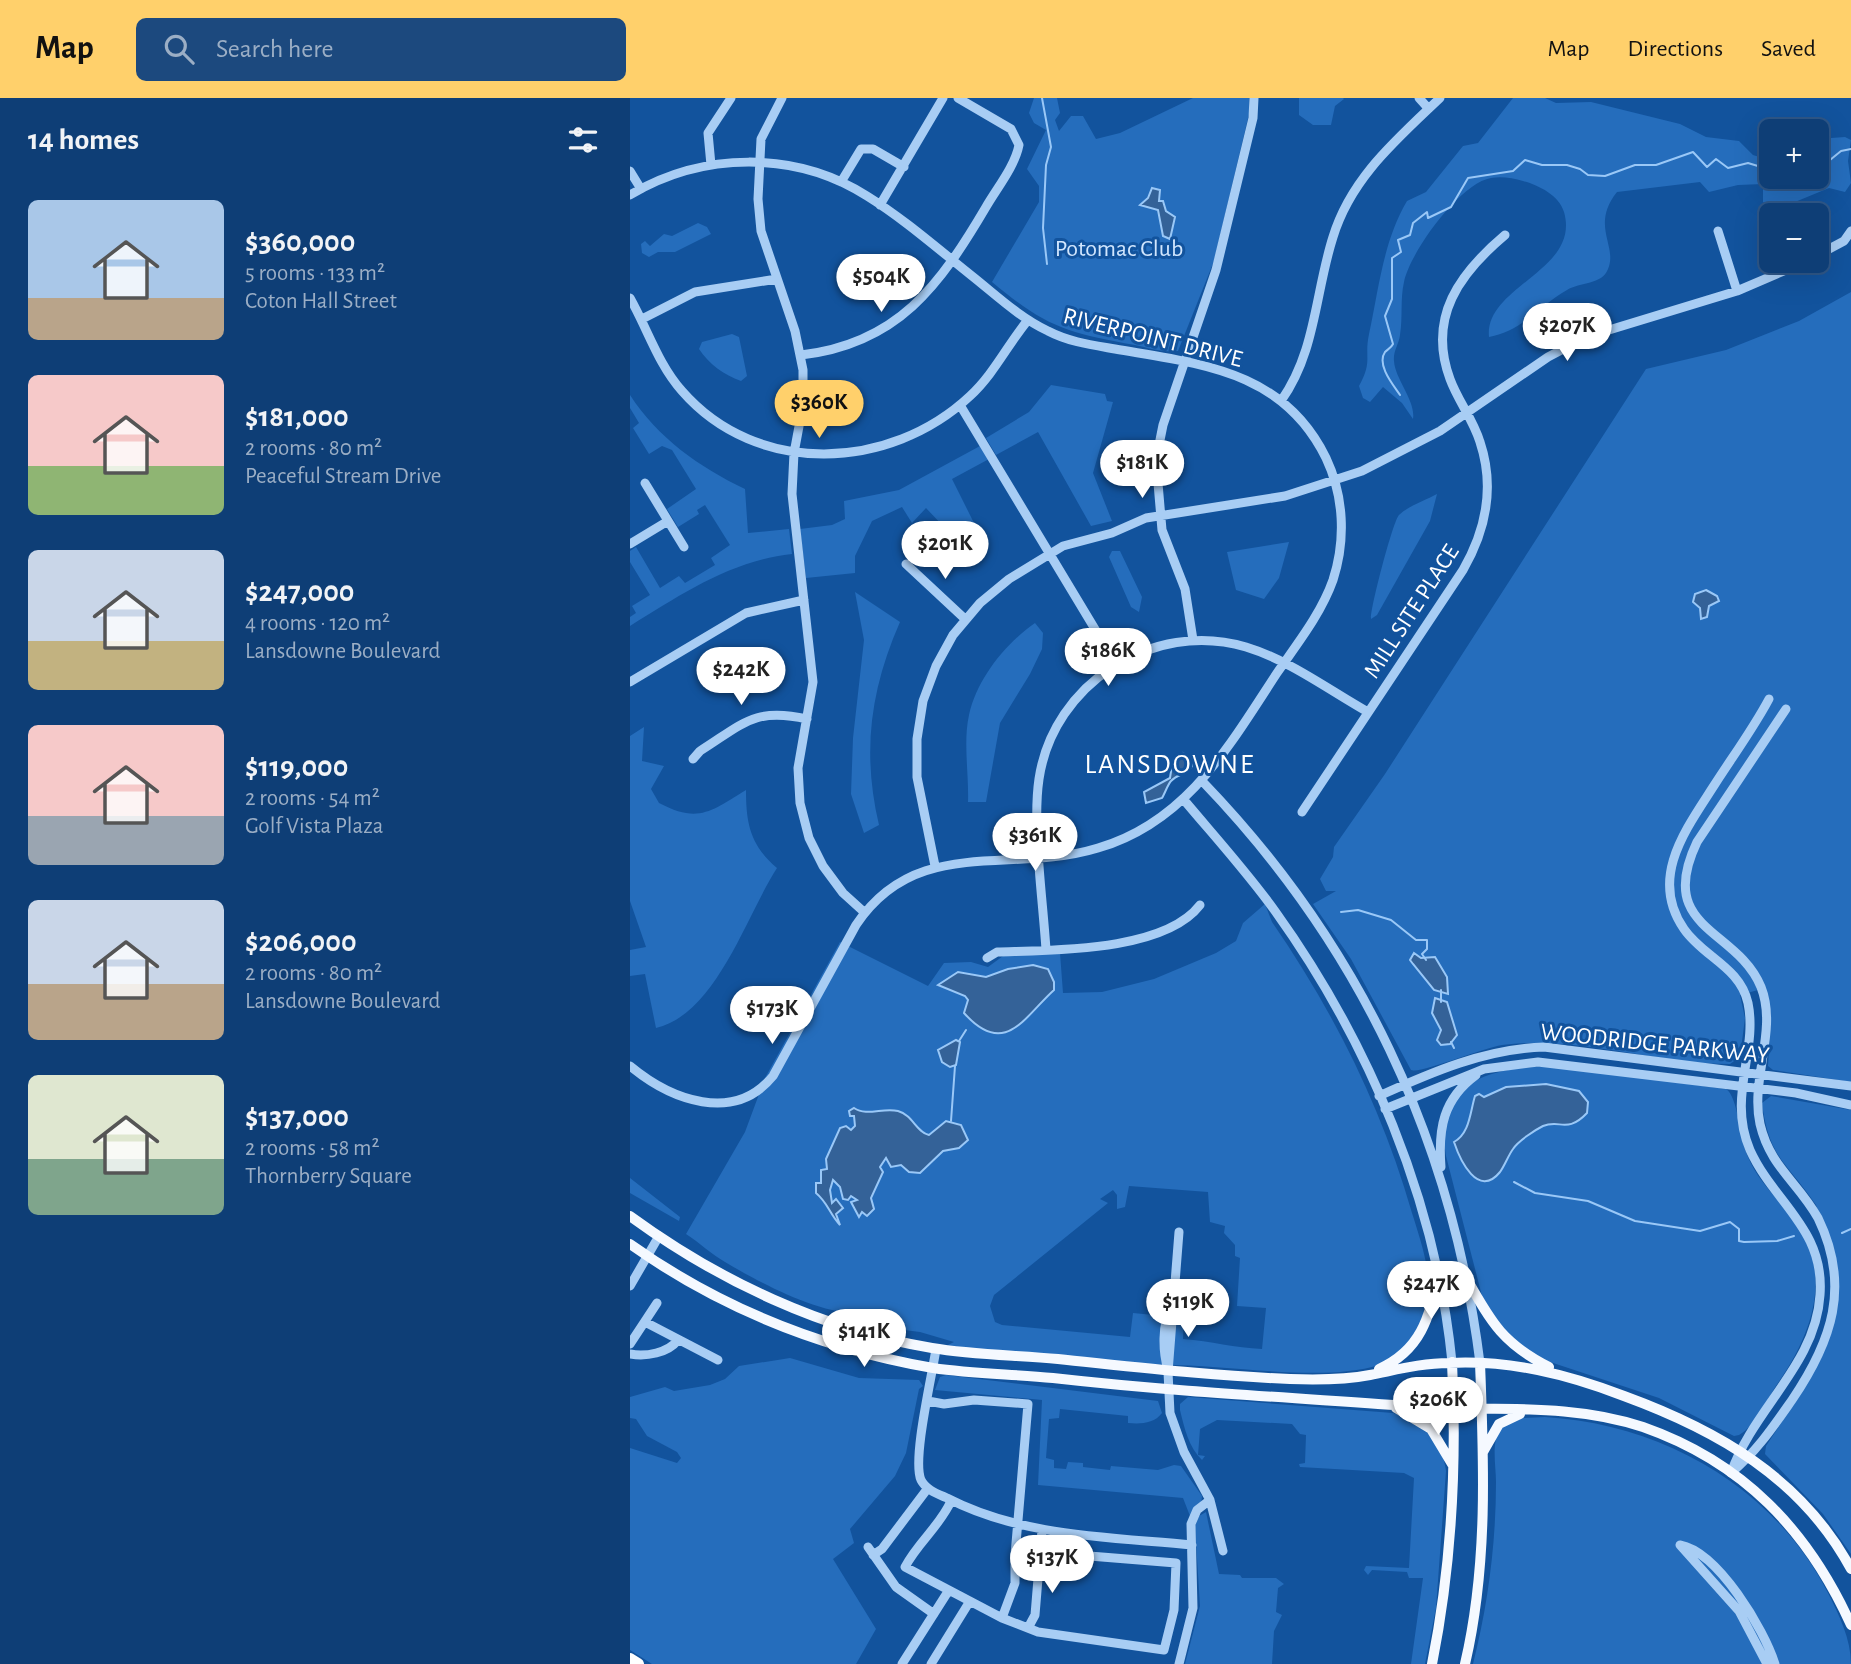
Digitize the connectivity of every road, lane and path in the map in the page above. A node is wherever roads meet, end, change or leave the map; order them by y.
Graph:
1 (731, 98) edge
2 (943, 98) edge
3 (958, 98) edge
4 (1254, 98) edge
5 (1419, 98) edge
6 (1440, 98) edge
7 (779, 99) edge
8 (1429, 108) junction
9 (760, 162) junction
10 (710, 165) junction
11 (904, 167) junction
12 (630, 172) edge
13 (841, 182) junction
14 (641, 189) junction
15 (630, 195) edge
16 (880, 205) junction
17 (1718, 231) dead end
18 (1851, 231) edge
19 (1505, 235) dead end
20 (1829, 249) edge
21 (952, 261) junction
22 (1779, 273) edge
23 (777, 279) junction
24 (1737, 291) junction
25 (630, 298) edge
26 (642, 319) junction
27 (1028, 320) junction
28 (801, 355) junction
29 (1185, 362) junction
30 (1281, 401) junction
31 (960, 405) junction
32 (1468, 414) junction
33 (794, 453) junction
34 (1335, 481) junction
35 (645, 483) dead end
36 (1159, 515) junction
37 (668, 521) junction
38 (630, 544) edge
39 (684, 547) dead end
40 (1049, 553) junction
41 (906, 564) dead end
42 (804, 600) junction
43 (965, 619) junction
44 (1193, 640) junction
45 (1116, 664) junction
46 (1284, 664) junction
47 (630, 682) edge
48 (1769, 699) dead end
49 (1786, 709) dead end
50 (1368, 712) junction
51 (807, 719) junction
52 (692, 758) dead end
53 (1203, 782) junction
54 (1184, 800) junction
55 (1302, 812) dead end
56 (1041, 858) junction
57 (935, 866) junction
58 (1200, 905) dead end
59 (864, 912) junction
60 (1046, 950) junction
61 (987, 958) dead end
62 (630, 1066) edge
63 (1483, 1069) junction
64 (1743, 1071) junction
65 (1760, 1073) junction
66 (1406, 1084) junction
67 (1742, 1086) junction
68 (1851, 1086) edge
69 (1759, 1088) junction
70 (1379, 1096) junction
71 (1412, 1097) junction
72 (1851, 1105) edge
73 (1385, 1108) junction
74 (1442, 1179) junction
75 (630, 1216) edge
76 (1179, 1232) dead end
77 (659, 1236) junction
78 (630, 1244) edge
79 (649, 1256) junction
80 (1438, 1277) junction
81 (1468, 1281) junction
82 (630, 1286) edge
83 (657, 1303) dead end
84 (646, 1322) junction
85 (678, 1340) junction
86 (630, 1344) edge
87 (936, 1349) junction
88 (630, 1354) edge
89 (718, 1360) dead end
90 (1451, 1362) junction
91 (1480, 1363) junction
92 (933, 1368) junction
93 (1168, 1372) junction
94 (1354, 1378) junction
95 (1574, 1378) junction
96 (1169, 1390) junction
97 (928, 1401) junction
98 (1387, 1404) junction
99 (1454, 1409) junction
100 (1482, 1410) junction
101 (1534, 1410) junction
102 (1740, 1449) junction
103 (1483, 1452) junction
104 (1751, 1457) junction
105 (1453, 1466) junction
106 (1731, 1472) junction
107 (928, 1488) junction
108 (1210, 1500) junction
109 (951, 1501) junction
110 (1018, 1524) junction
111 (1042, 1530) junction
112 (1192, 1545) junction
113 (1223, 1551) dead end
114 (1040, 1552) junction
115 (1851, 1569) edge
116 (949, 1590) junction
117 (970, 1601) junction
118 (934, 1614) junction
119 (1002, 1618) junction
120 (1851, 1625) edge
121 (1028, 1628) junction
122 (630, 1659) edge
123 (638, 1664) edge
124 (902, 1664) edge
125 (931, 1664) edge
126 (1179, 1664) edge
127 (1432, 1664) edge
128 (1465, 1664) edge
129 (1767, 1664) edge
130 (1775, 1664) edge

1 - 10 street
2 - 11 street
3 - 21 street
4 - 29 street
5 - 8 street
6 - 8 street
7 - 9 street
8 - 30 street
9 - 10 street, RIVERPOINT DRIVE
9 - 13 street, RIVERPOINT DRIVE
9 - 23 street
10 - 14 street, RIVERPOINT DRIVE
11 - 13 street
11 - 16 street
12 - 14 street
13 - 16 street, RIVERPOINT DRIVE
14 - 15 street, RIVERPOINT DRIVE
16 - 21 street, RIVERPOINT DRIVE
17 - 24 street
18 - 20 street
19 - 32 street, MILL SITE PLACE
21 - 27 street, RIVERPOINT DRIVE
21 - 28 street
22 - 24 street
23 - 26 street
23 - 28 street
24 - 32 street
25 - 26 street
26 - 33 street
27 - 29 street, RIVERPOINT DRIVE
27 - 31 street
28 - 33 street
29 - 30 street, RIVERPOINT DRIVE
29 - 36 street
30 - 34 street, RIVERPOINT DRIVE
31 - 33 street
31 - 40 street
32 - 34 street
32 - 50 street, MILL SITE PLACE
33 - 42 street
34 - 36 street
34 - 46 street, RIVERPOINT DRIVE
35 - 37 street
36 - 40 street
36 - 44 street
37 - 38 street
37 - 39 street
40 - 43 street
40 - 45 street
41 - 43 street
42 - 47 street
42 - 51 street
43 - 57 street
44 - 45 street
44 - 46 street
45 - 56 street
46 - 50 street
46 - 53 street, RIVERPOINT DRIVE
48 - 64 street
49 - 65 street
50 - 55 street, MILL SITE PLACE
51 - 52 street
51 - 59 street
53 - 54 street, RIVERPOINT DRIVE
53 - 66 street
54 - 56 street, RIVERPOINT DRIVE
54 - 70 street
56 - 57 street, RIVERPOINT DRIVE
56 - 60 street
57 - 59 street, RIVERPOINT DRIVE
58 - 60 street
59 - 62 street, RIVERPOINT DRIVE
60 - 61 street
63 - 67 street, WOODRIDGE PARKWAY
63 - 71 street, WOODRIDGE PARKWAY
63 - 74 street
64 - 65 street, WOODRIDGE PARKWAY
64 - 66 street, WOODRIDGE PARKWAY
64 - 67 street
65 - 68 street, WOODRIDGE PARKWAY
65 - 69 street
66 - 70 street, WOODRIDGE PARKWAY
66 - 71 street
67 - 69 street, WOODRIDGE PARKWAY
67 - 102 street
69 - 72 street, WOODRIDGE PARKWAY
69 - 104 street
70 - 73 street
71 - 73 street, WOODRIDGE PARKWAY
71 - 74 street
73 - 80 street
74 - 81 street
75 - 77 main road
76 - 93 street
77 - 79 street
77 - 87 main road
78 - 79 main road
79 - 82 street
79 - 92 main road
80 - 90 street
80 - 94 main road
81 - 91 street
81 - 95 main road
83 - 84 street
84 - 85 street
84 - 86 street
85 - 88 street
85 - 89 street
87 - 92 street
87 - 93 main road
90 - 91 main road
90 - 94 main road
90 - 99 main road
91 - 95 main road
91 - 100 main road
92 - 96 main road
92 - 97 street
93 - 94 main road
93 - 96 street
95 - 102 main road
96 - 98 main road
96 - 108 street
97 - 107 street
97 - 110 street
98 - 99 main road
98 - 105 main road
99 - 100 main road
99 - 105 main road
100 - 101 main road
100 - 103 main road
101 - 103 main road
101 - 106 main road
102 - 104 main road
102 - 106 street
103 - 128 main road
104 - 106 street
104 - 115 main road
105 - 127 main road
106 - 120 main road
107 - 109 street
107 - 118 street
108 - 112 street
108 - 113 street
109 - 110 street
109 - 116 street
110 - 111 street
110 - 119 street
111 - 112 street
111 - 114 street
112 - 126 street
114 - 121 street
114 - 121 street
116 - 117 street
116 - 118 street
117 - 119 street
117 - 125 street
118 - 124 street
119 - 121 street
122 - 123 highway
129 - 130 street

